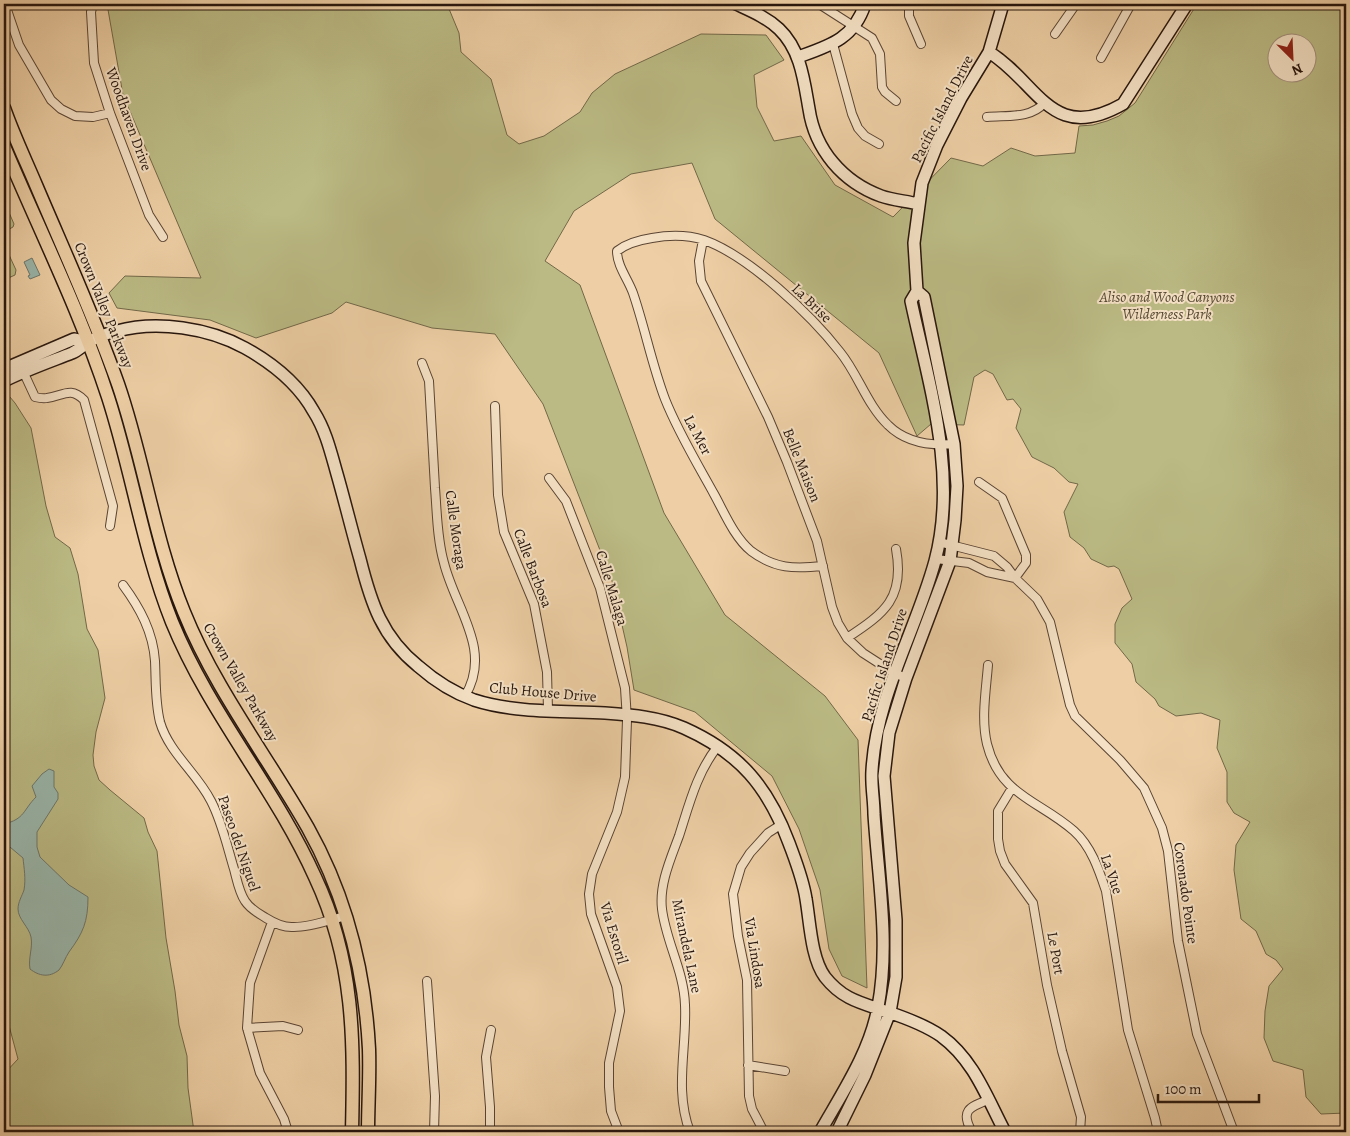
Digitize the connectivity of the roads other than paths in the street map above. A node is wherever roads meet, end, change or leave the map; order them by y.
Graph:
1 (5, 4) edge
2 (93, 4) edge
3 (736, 4) edge
4 (819, 4) edge
5 (865, 4) edge
6 (909, 4) edge
7 (1003, 4) edge
8 (1076, 4) edge
9 (1131, 4) edge
10 (1187, 4) edge
11 (854, 27) junction
12 (1055, 34) dead end
13 (834, 44) junction
14 (921, 44) dead end
15 (989, 52) junction
16 (798, 57) junction
17 (1101, 58) dead end
18 (896, 101) dead end
19 (1044, 103) junction
20 (4, 108) edge
21 (110, 113) junction
22 (987, 117) dead end
23 (879, 144) dead end
24 (4, 146) edge
25 (918, 204) junction
26 (163, 237) dead end
27 (703, 240) junction
28 (617, 251) joint
29 (917, 290) junction
30 (100, 337) junction
31 (88, 342) junction
32 (422, 363) dead end
33 (21, 367) junction
34 (4, 369) edge
35 (4, 381) edge
36 (495, 406) dead end
37 (954, 444) junction
38 (940, 445) junction
39 (549, 478) dead end
40 (979, 482) dead end
41 (110, 526) dead end
42 (939, 542) junction
43 (952, 546) junction
44 (896, 549) dead end
45 (936, 559) junction
46 (950, 561) junction
47 (823, 566) junction
48 (1016, 578) junction
49 (123, 586) dead end
50 (847, 638) junction
51 (988, 664) dead end
52 (894, 673) junction
53 (906, 678) junction
54 (465, 696) junction
55 (548, 710) junction
56 (626, 714) junction
57 (718, 746) junction
58 (1012, 788) junction
59 (782, 824) junction
60 (346, 916) junction
61 (331, 919) junction
62 (272, 922) junction
63 (427, 981) dead end
64 (884, 1011) junction
65 (247, 1028) junction
66 (298, 1030) dead end
67 (491, 1030) dead end
68 (748, 1065) junction
69 (786, 1071) dead end
70 (988, 1100) junction
71 (288, 1132) edge
72 (352, 1132) edge
73 (368, 1132) edge
74 (434, 1132) edge
75 (490, 1132) edge
76 (619, 1132) edge
77 (690, 1132) edge
78 (764, 1132) edge
79 (820, 1132) edge
80 (837, 1132) edge
81 (972, 1132) edge
82 (1005, 1132) edge
83 (1080, 1132) edge
84 (1158, 1132) edge
85 (1234, 1132) edge

1 - 21 street
2 - 21 street, Woodhaven Drive
3 - 16 street
4 - 11 street
5 - 11 street
6 - 14 street
7 - 15 street, Pacific Island Drive
8 - 12 street
9 - 17 street
10 - 19 street
11 - 13 street
11 - 18 street
13 - 16 street
13 - 23 street
15 - 19 street
15 - 25 street, Pacific Island Drive
16 - 25 street
19 - 22 street
20 - 30 main road, Crown Valley Parkway
21 - 26 street, Woodhaven Drive
24 - 31 main road, Crown Valley Parkway
25 - 29 street, Pacific Island Drive
27 - 28 street, La Brise
27 - 38 street, La Brise
27 - 47 street, Belle Maison
28 - 47 street, La Mer
29 - 37 street, Pacific Island Drive
29 - 38 street, Pacific Island Drive
30 - 31 street, Club House Drive
30 - 54 street, Club House Drive
30 - 60 main road, Crown Valley Parkway
31 - 33 street, Club House Drive
31 - 61 main road, Crown Valley Parkway
32 - 54 street, Calle Moraga
33 - 34 street, Club House Drive
33 - 35 street, Club House Drive
33 - 41 street
36 - 55 street, Calle Barbosa
37 - 38 street, La Brise
37 - 43 street, Pacific Island Drive
38 - 42 street, Pacific Island Drive
39 - 56 street, Calle Malaga
40 - 48 street
42 - 43 street, Coronado Pointe
42 - 45 street, Pacific Island Drive
43 - 46 street, Pacific Island Drive
43 - 48 street, Coronado Pointe
44 - 50 street
45 - 46 street
45 - 52 street, Pacific Island Drive
46 - 48 street
46 - 53 street, Pacific Island Drive
47 - 50 street, Belle Maison
48 - 85 street, Coronado Pointe
49 - 62 street, Paseo del Niguel
50 - 52 street, Belle Maison
51 - 58 street, La Vue
52 - 53 street, Belle Maison
52 - 64 street, Pacific Island Drive
53 - 64 street, Pacific Island Drive
54 - 55 street, Club House Drive
55 - 56 street, Club House Drive
56 - 57 street, Club House Drive
56 - 76 street, Via Estoril
57 - 59 street, Club House Drive
57 - 77 street, Mirandela Lane
58 - 83 street, Le Port
58 - 84 street, La Vue
59 - 64 street, Club House Drive
59 - 68 street, Via Lindosa
60 - 61 street, Paseo del Niguel
60 - 73 main road, Crown Valley Parkway
61 - 62 street, Paseo del Niguel
61 - 72 main road, Crown Valley Parkway
62 - 65 street
63 - 74 street
64 - 70 street, Club House Drive
64 - 79 street, Pacific Island Drive
64 - 80 street, Pacific Island Drive
65 - 66 street
65 - 71 street
67 - 75 street
68 - 69 street
68 - 78 street, Via Lindosa
70 - 81 street
70 - 82 street, Club House Drive

